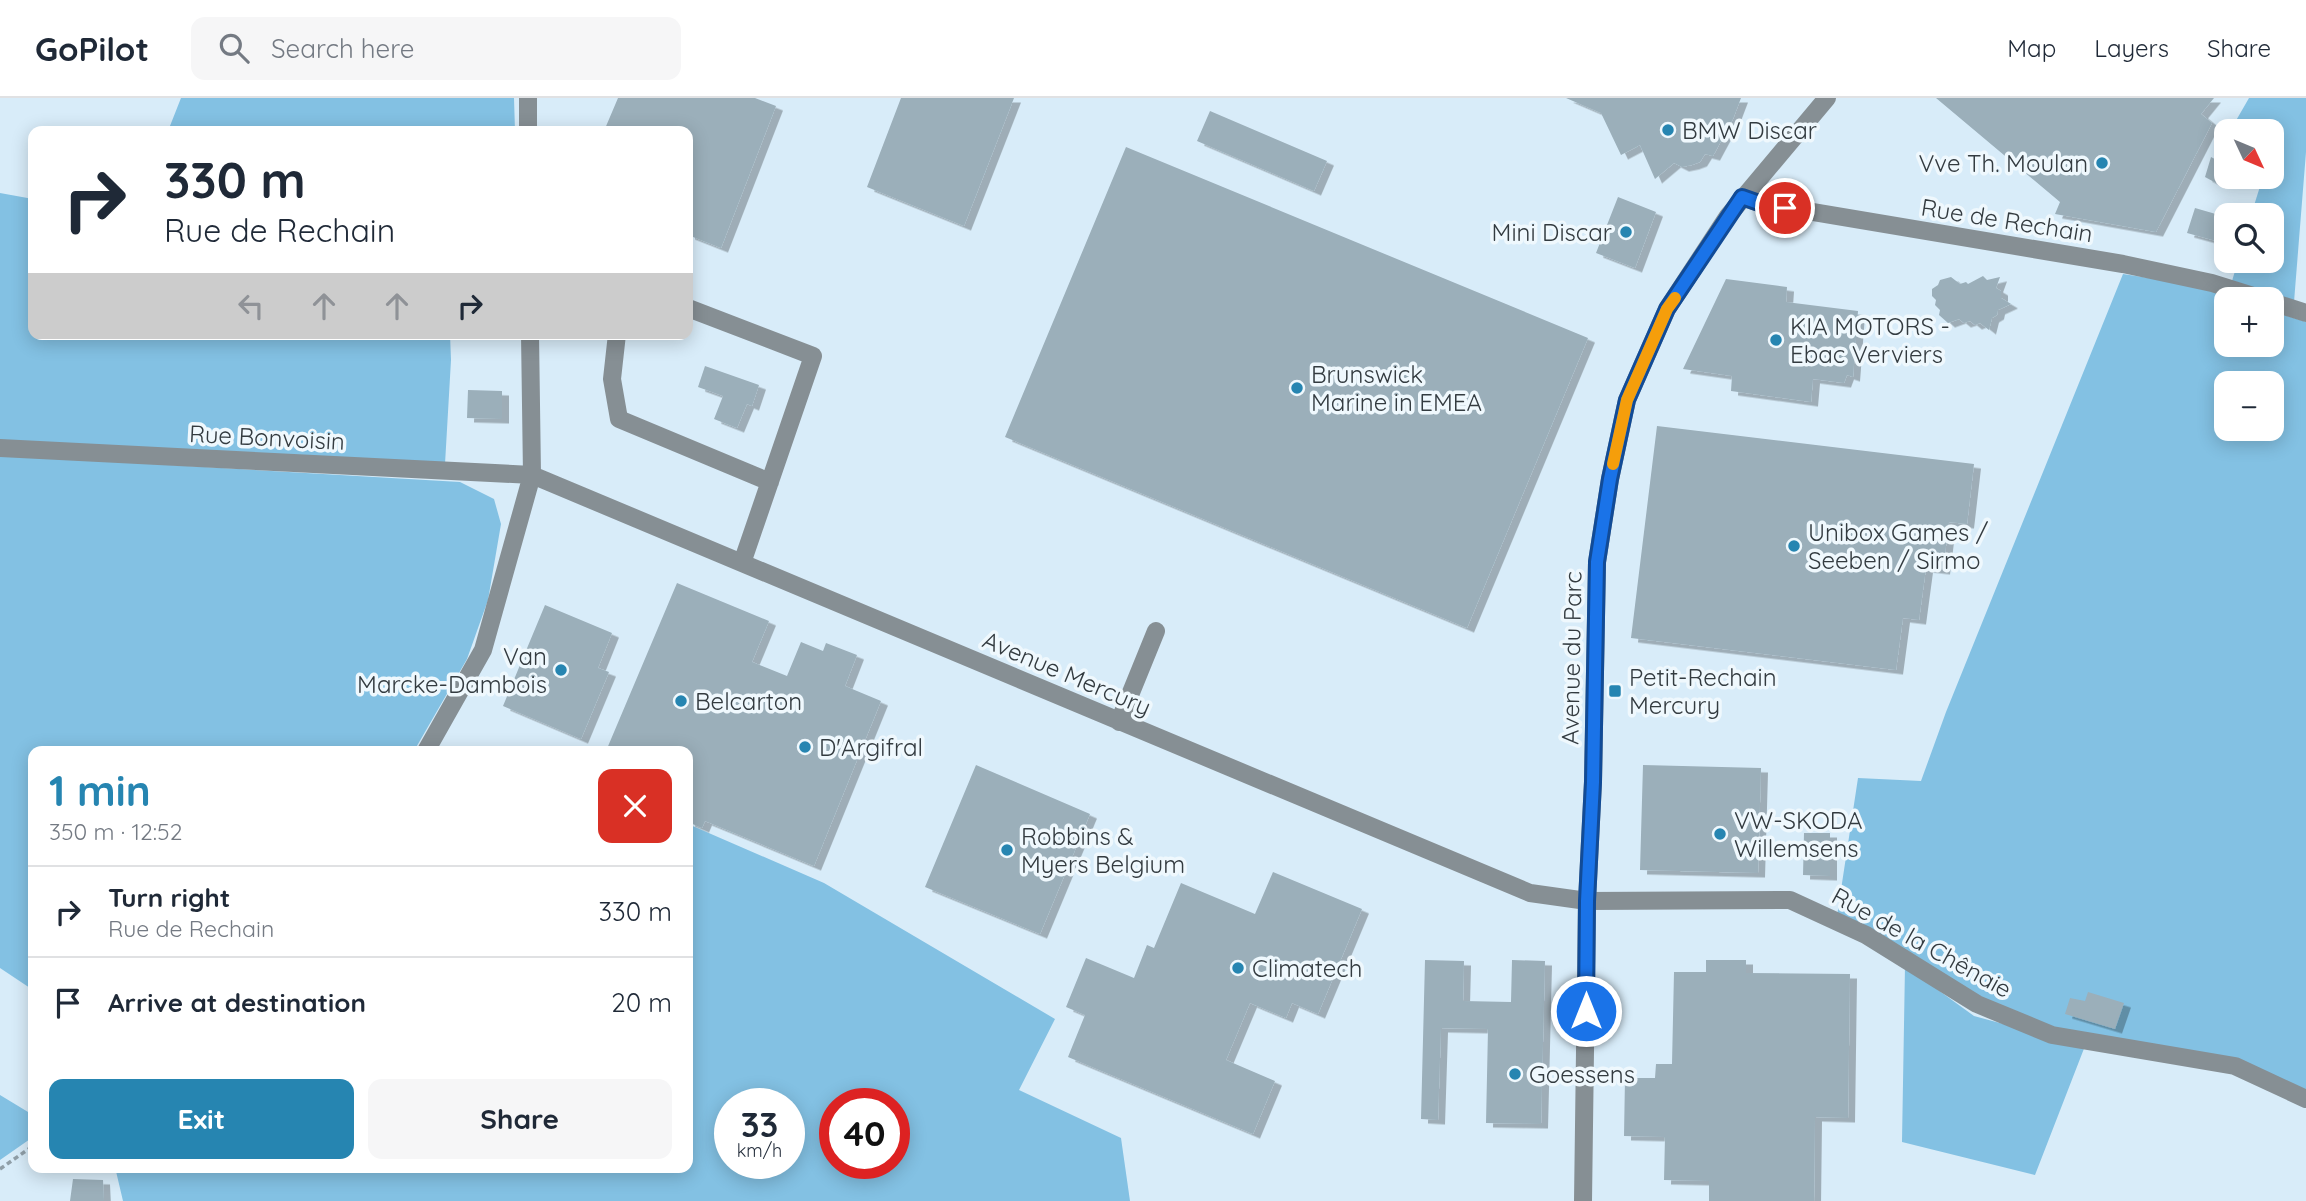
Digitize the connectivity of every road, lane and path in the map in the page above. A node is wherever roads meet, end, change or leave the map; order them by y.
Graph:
1 (528, 98) edge
2 (1827, 98) edge
3 (528, 126) edge
4 (1742, 197) junction
5 (2225, 287) edge
6 (2284, 306) edge
7 (693, 310) edge
8 (2306, 313) edge
9 (530, 340) edge
10 (616, 340) edge
11 (0, 448) edge
12 (532, 475) junction
13 (770, 482) junction
14 (742, 563) junction
15 (1156, 631) dead end
16 (1119, 722) junction
17 (429, 746) edge
18 (1587, 901) junction
19 (2306, 1099) edge
20 (28, 1149) edge
21 (0, 1169) edge
22 (1583, 1201) edge

1 - 3 street
2 - 4 street, Avenue du Parc
4 - 5 street, Rue de Rechain
4 - 18 street, Avenue du Parc
6 - 8 street
7 - 13 street
9 - 12 street
10 - 13 street
11 - 12 street, Rue Bonvoisin
12 - 14 street, Avenue Mercury
12 - 17 street
13 - 14 street
14 - 16 street, Avenue Mercury
15 - 16 street
16 - 18 street, Avenue Mercury
18 - 19 street, Rue de la Chênaie
18 - 22 street, Avenue du Parc
20 - 21 path

